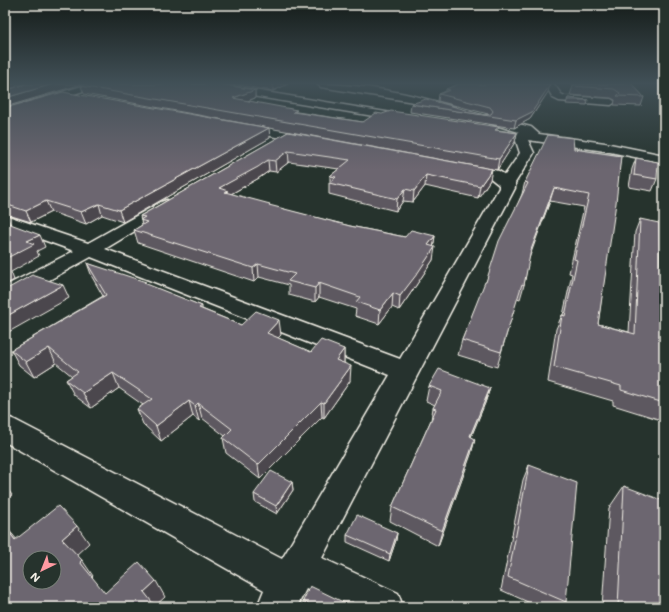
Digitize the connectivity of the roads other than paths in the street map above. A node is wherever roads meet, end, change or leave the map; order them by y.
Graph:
1 (373, 113) edge
2 (475, 116) edge
3 (419, 120) edge
4 (218, 123) edge
5 (481, 129) edge
6 (287, 135) junction
7 (520, 135) junction
8 (535, 137) junction
9 (326, 142) edge
10 (266, 147) edge
11 (664, 159) edge
12 (442, 164) edge
13 (507, 183) junction
14 (178, 198) edge
15 (5, 220) edge
16 (90, 250) junction
17 (5, 295) edge
18 (406, 371) junction
19 (5, 428) edge
20 (288, 585) edge
21 (384, 607) edge

1 - 3 street
2 - 8 street
4 - 6 street
5 - 7 street
6 - 9 street
6 - 10 street
7 - 8 street
7 - 13 street
8 - 11 street
12 - 13 street
13 - 18 street
14 - 16 street
15 - 16 street
16 - 17 street
16 - 18 street
18 - 20 street
19 - 20 street
20 - 21 street

